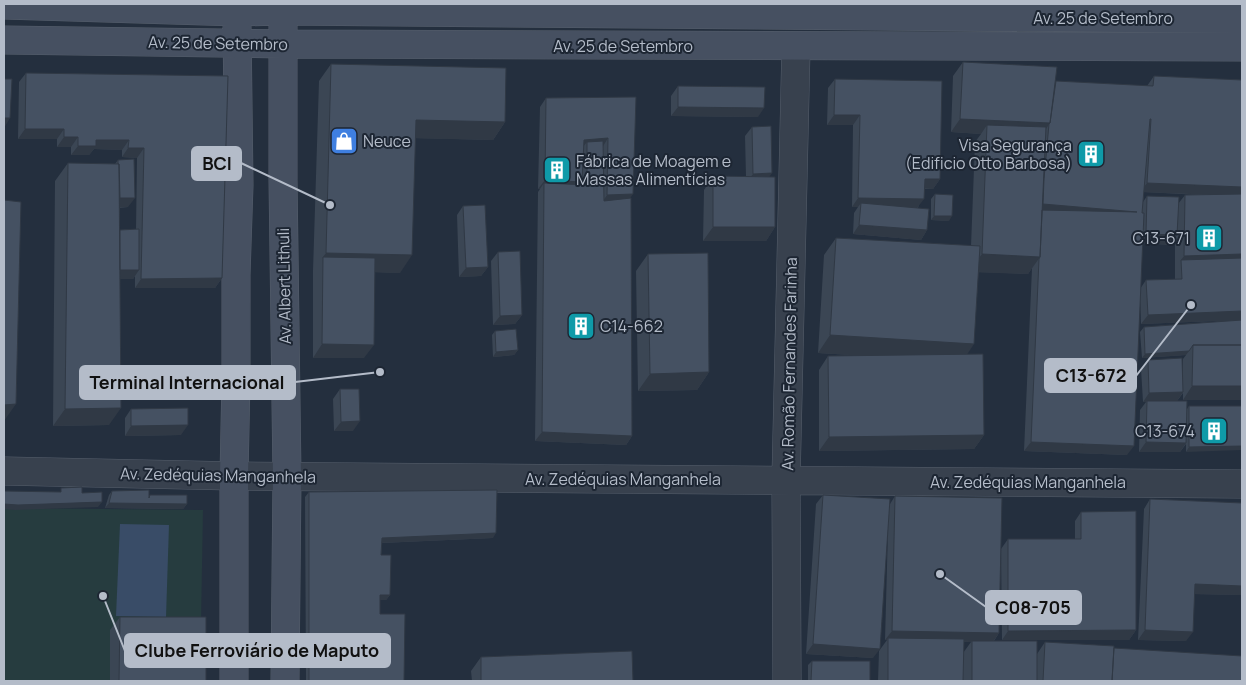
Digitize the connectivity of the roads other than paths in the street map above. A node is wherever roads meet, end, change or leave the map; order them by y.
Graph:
1 (4, 5) edge
2 (283, 11) junction
3 (238, 12) junction
4 (1242, 19) edge
5 (4, 40) edge
6 (237, 44) junction
7 (284, 44) junction
8 (796, 47) junction
9 (1242, 47) edge
10 (4, 471) edge
11 (234, 476) junction
12 (287, 476) junction
13 (786, 480) junction
14 (1242, 484) edge
15 (234, 681) edge
16 (285, 681) edge
17 (787, 681) edge

1 - 3 main road, Av. 25 de Setembro
2 - 3 main road, Av. 25 de Setembro
2 - 4 main road, Av. 25 de Setembro
2 - 7 main road, Av. Albert Lithuli
3 - 6 main road
5 - 6 main road, Av. 25 de Setembro
6 - 7 main road, Av. 25 de Setembro
6 - 11 main road
7 - 8 main road, Av. 25 de Setembro
7 - 12 main road, Av. Albert Lithuli
8 - 9 main road, Av. 25 de Setembro
8 - 13 street, Av. Romão Fernandes Farinha
10 - 11 street, Av. Zedéquias Manganhela
11 - 12 street, Av. Zedéquias Manganhela
11 - 15 main road
12 - 13 street, Av. Zedéquias Manganhela
12 - 16 main road, Av. Albert Lithuli
13 - 14 street, Av. Zedéquias Manganhela
13 - 17 street, Av. Romão Fernandes Farinha

